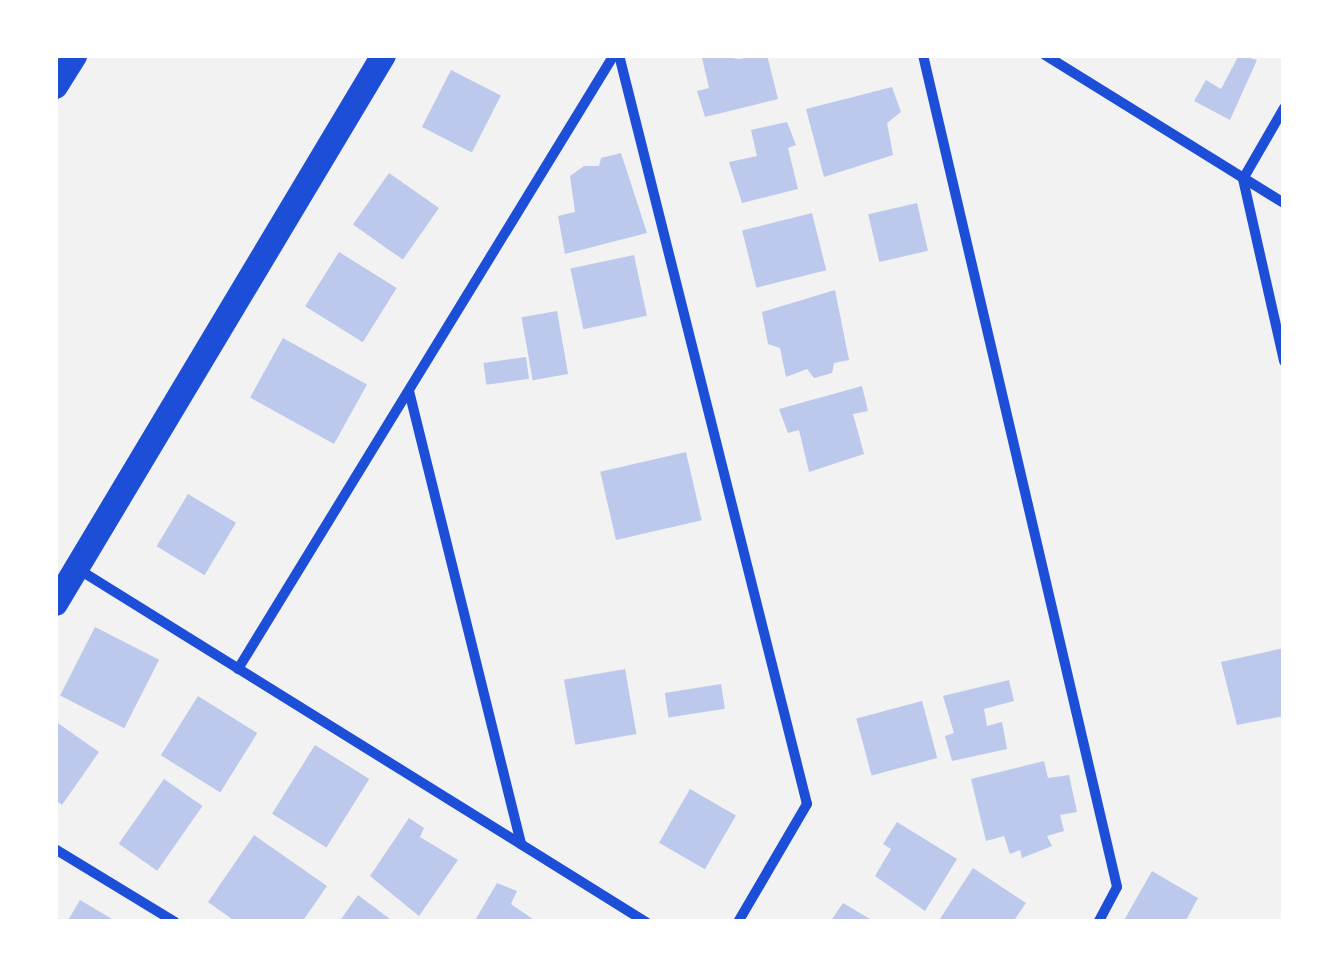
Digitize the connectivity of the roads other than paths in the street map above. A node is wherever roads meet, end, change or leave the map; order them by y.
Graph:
1 (74, 55) edge
2 (384, 55) edge
3 (616, 55) edge
4 (923, 55) edge
5 (1045, 55) edge
6 (55, 86) edge
7 (1284, 108) edge
8 (1243, 179) junction
9 (1284, 204) edge
10 (1284, 361) edge
11 (409, 391) junction
12 (76, 568) junction
13 (55, 602) edge
14 (238, 669) junction
15 (521, 844) junction
16 (55, 849) edge
17 (628, 910) junction
18 (174, 922) edge
19 (620, 922) edge
20 (646, 922) edge
21 (738, 922) edge
22 (1098, 922) edge

1 - 6 main road
2 - 12 main road
3 - 11 street
3 - 21 street
4 - 22 street
5 - 8 street
7 - 8 street
8 - 9 street
8 - 10 street
11 - 14 street
11 - 15 street
12 - 13 main road
12 - 14 street
14 - 15 street
15 - 17 street
16 - 18 street
17 - 19 street
17 - 20 street

